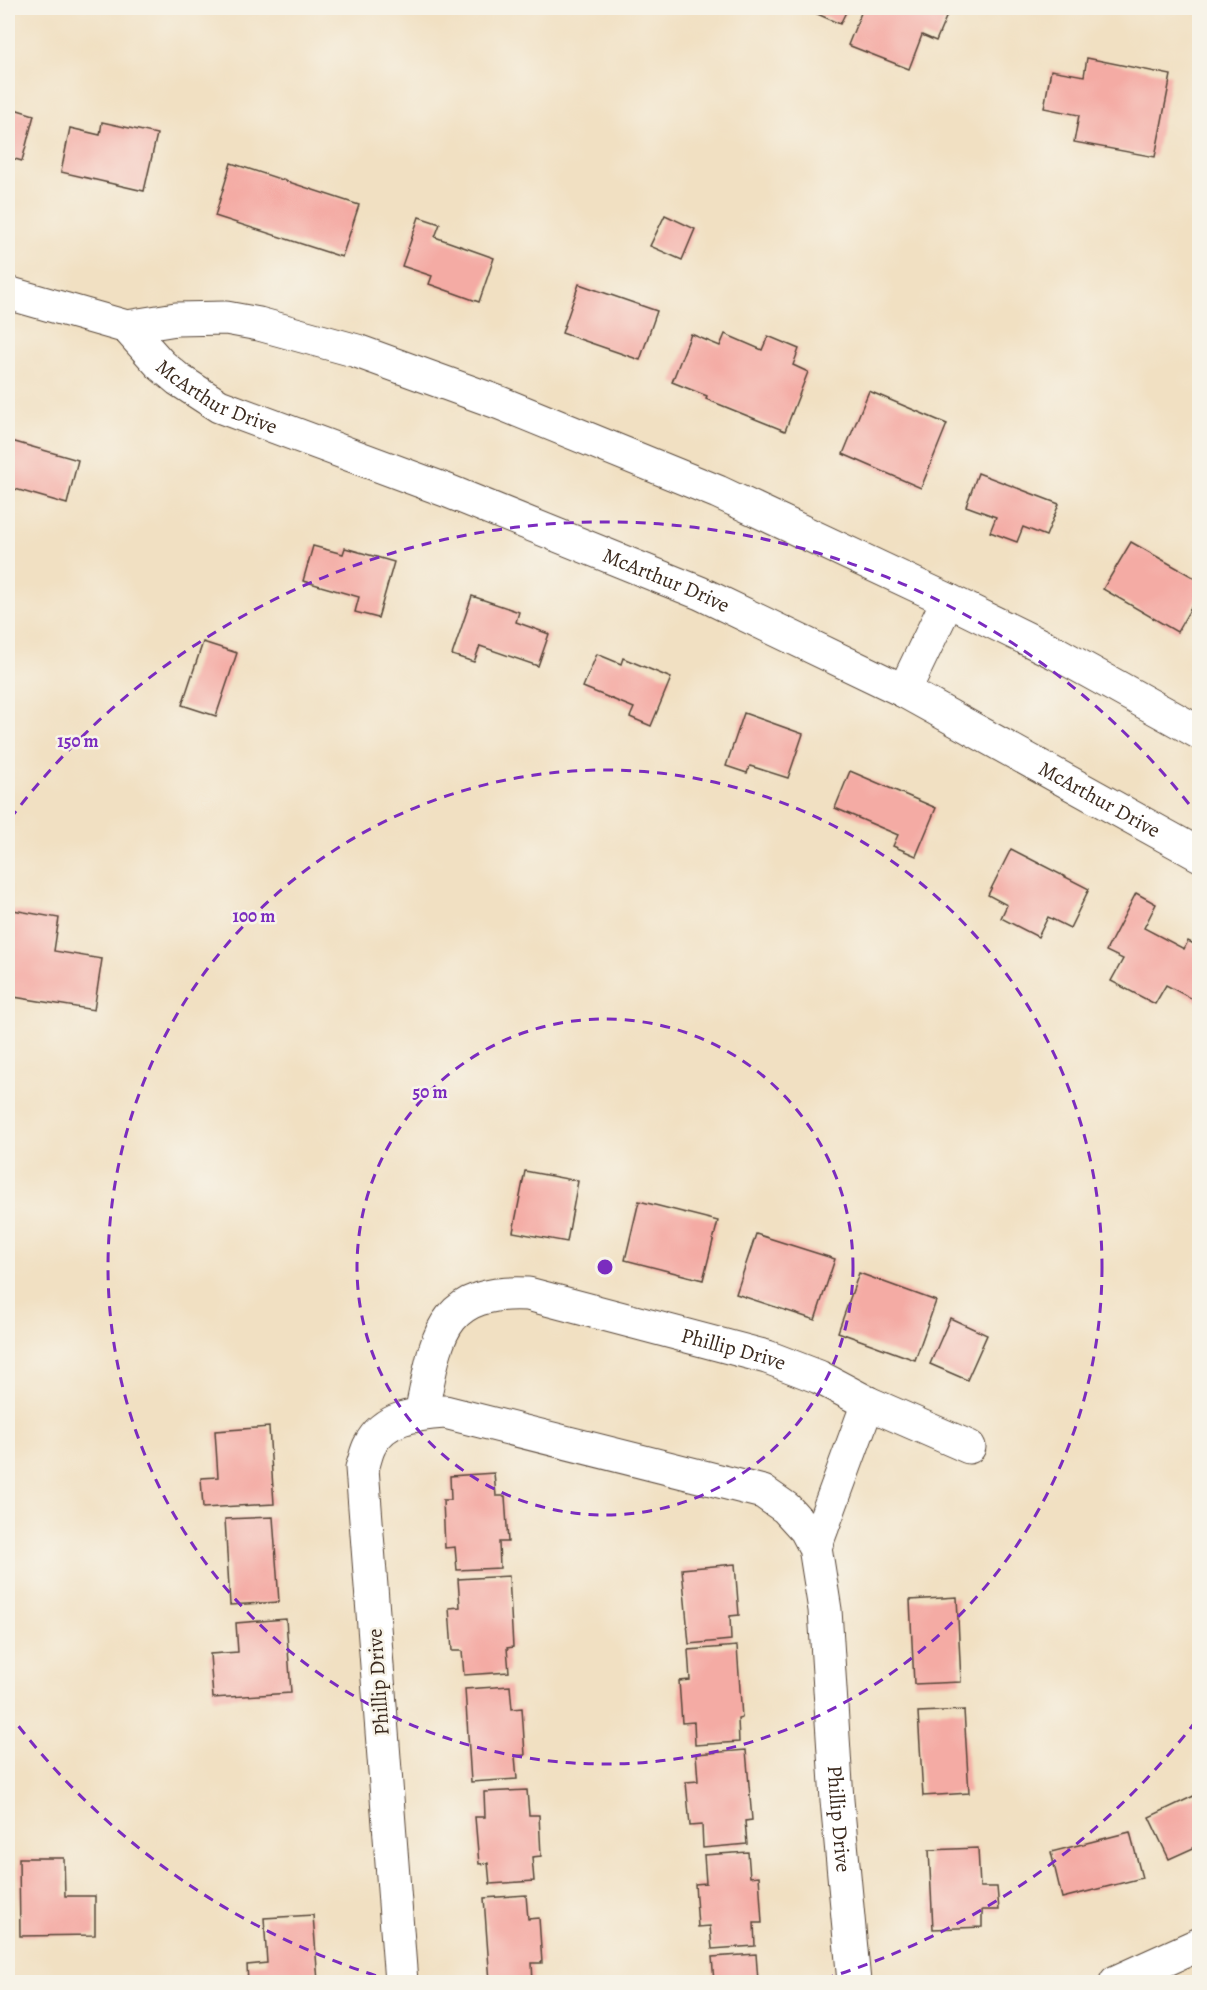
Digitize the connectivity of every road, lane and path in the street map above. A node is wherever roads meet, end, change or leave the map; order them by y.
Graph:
1 (8, 293) edge
2 (127, 327) junction
3 (948, 600) junction
4 (904, 691) junction
5 (1200, 733) edge
6 (1200, 855) edge
7 (868, 1403) junction
8 (421, 1414) junction
9 (969, 1447) dead end
10 (815, 1547) junction
11 (1200, 1944) edge
12 (401, 1983) edge
13 (854, 1983) edge
14 (1116, 1983) edge

1 - 2 street, McArthur Drive
2 - 3 street, McArthur Drive
2 - 4 street, McArthur Drive
3 - 4 street
3 - 5 street, McArthur Drive
4 - 6 street, McArthur Drive
7 - 8 street, Phillip Drive
7 - 9 street, Phillip Drive
7 - 10 street, Phillip Drive
8 - 10 street, Phillip Drive
8 - 12 street, Phillip Drive
10 - 13 street, Phillip Drive
11 - 14 street

